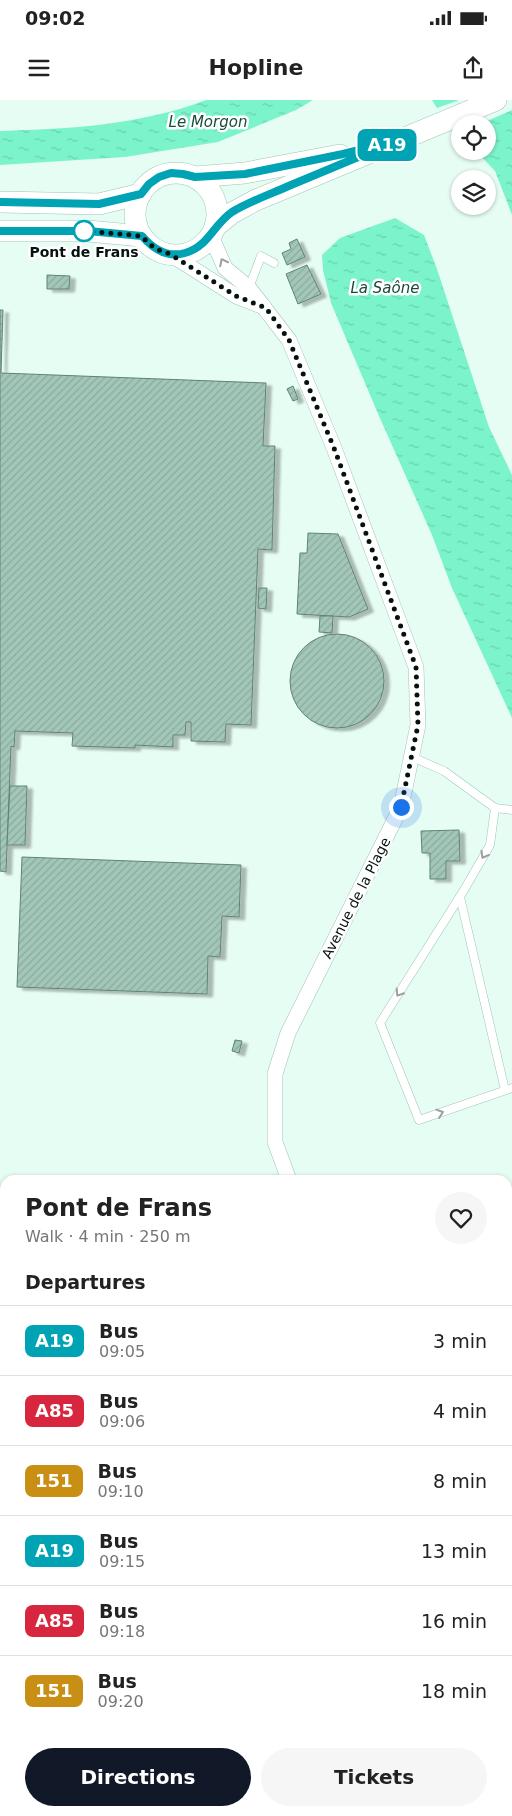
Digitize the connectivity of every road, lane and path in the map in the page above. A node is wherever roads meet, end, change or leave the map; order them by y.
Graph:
1 (496, 100) edge
2 (399, 140) junction
3 (195, 177) junction
4 (141, 194) junction
5 (0, 202) edge
6 (0, 231) edge
7 (213, 231) junction
8 (142, 236) junction
9 (170, 254) junction
10 (274, 263) dead end
11 (249, 288) junction
12 (266, 308) junction
13 (412, 757) junction
14 (495, 808) junction
15 (512, 810) edge
16 (460, 897) junction
17 (508, 1089) edge
18 (287, 1175) edge

1 - 2 main road
2 - 3 main road
2 - 7 main road
3 - 4 main road
3 - 7 main road
4 - 5 main road
4 - 8 main road
6 - 8 main road
7 - 9 main road
11 -> 7 street, Avenue de la Plage
8 - 9 main road
9 - 12 street
10 - 11 lane
11 - 12 street, Avenue de la Plage
12 - 13 street, Avenue de la Plage
13 - 14 lane
13 - 18 street, Avenue de la Plage
14 - 15 lane
14 -> 16 lane
16 - 17 lane
16 -> 17 lane

